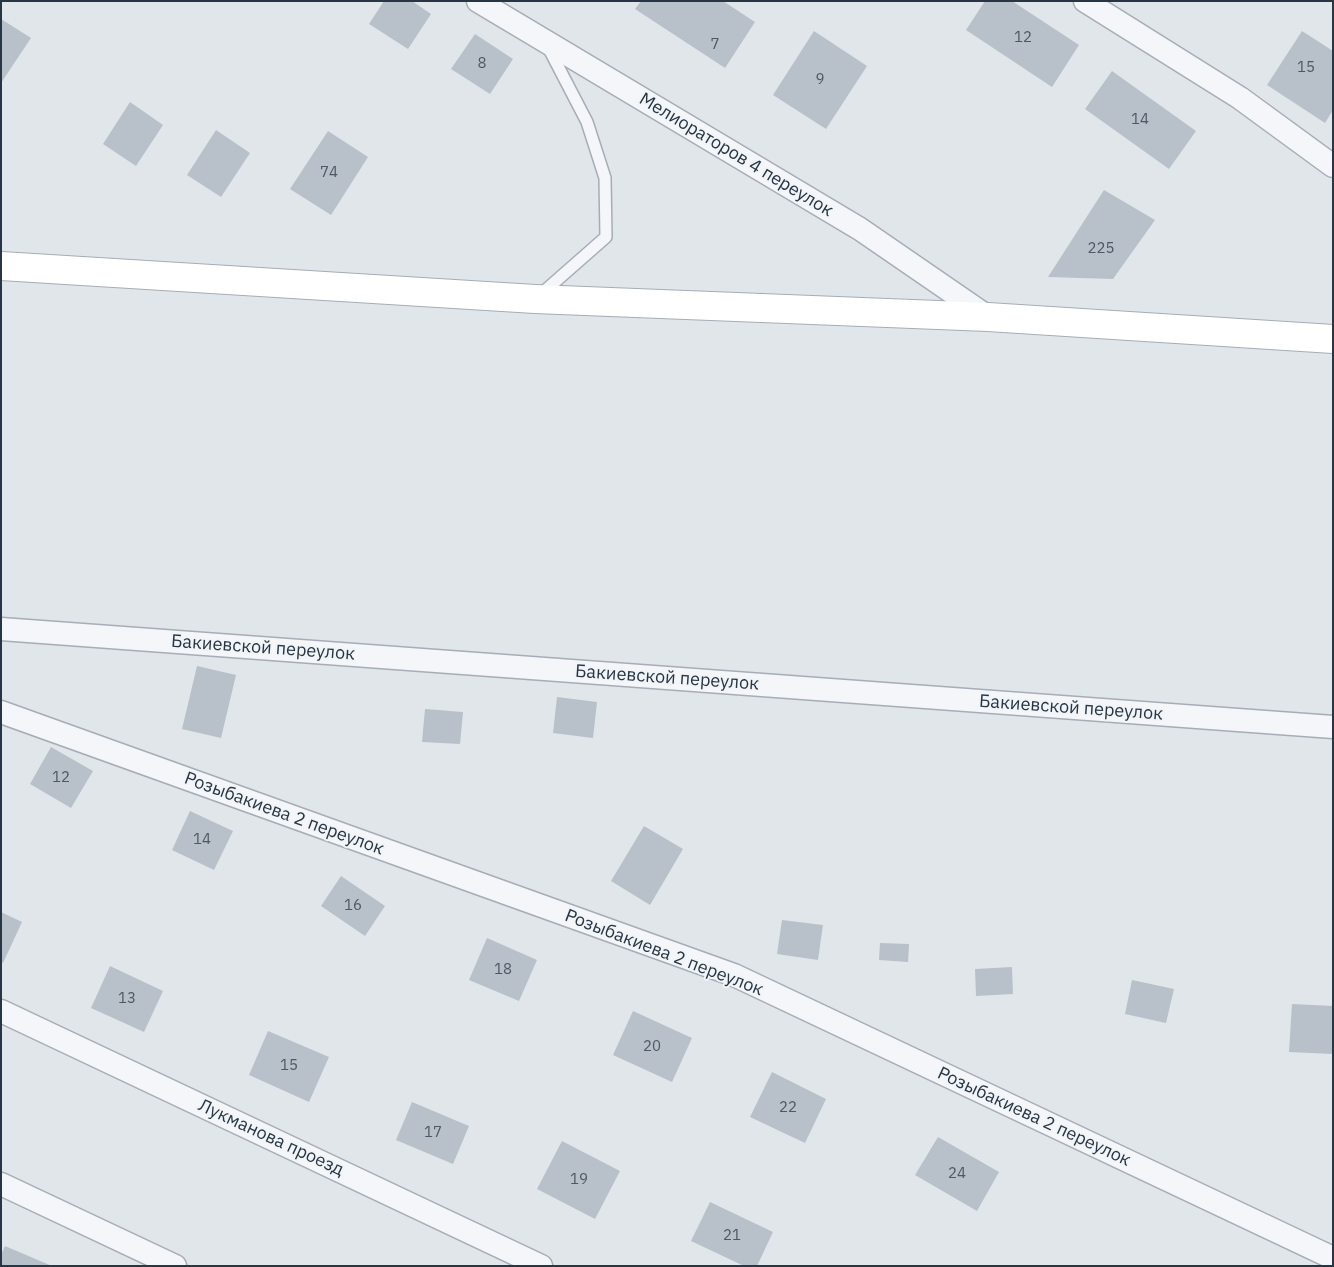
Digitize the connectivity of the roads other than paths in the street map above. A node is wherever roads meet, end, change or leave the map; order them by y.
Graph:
1 (478, 1) edge
2 (1085, 1) edge
3 (545, 41) junction
4 (1333, 166) edge
5 (1, 266) edge
6 (535, 300) junction
7 (988, 317) junction
8 (1331, 335) edge
9 (1, 629) edge
10 (1, 712) edge
11 (1333, 727) edge
12 (1, 1011) edge
13 (1, 1184) edge
14 (1333, 1258) edge
15 (175, 1266) edge
16 (541, 1266) edge

1 - 3 street, Мелиораторов 4 переулок
2 - 4 street
3 - 6 lane
3 - 7 street, Мелиораторов 4 переулок
5 - 6 street
6 - 7 street
7 - 8 street
9 - 11 street, Бакиевской переулок
10 - 14 street, Розыбакиева 2 переулок
12 - 16 street, Лукманова проезд
13 - 15 street

